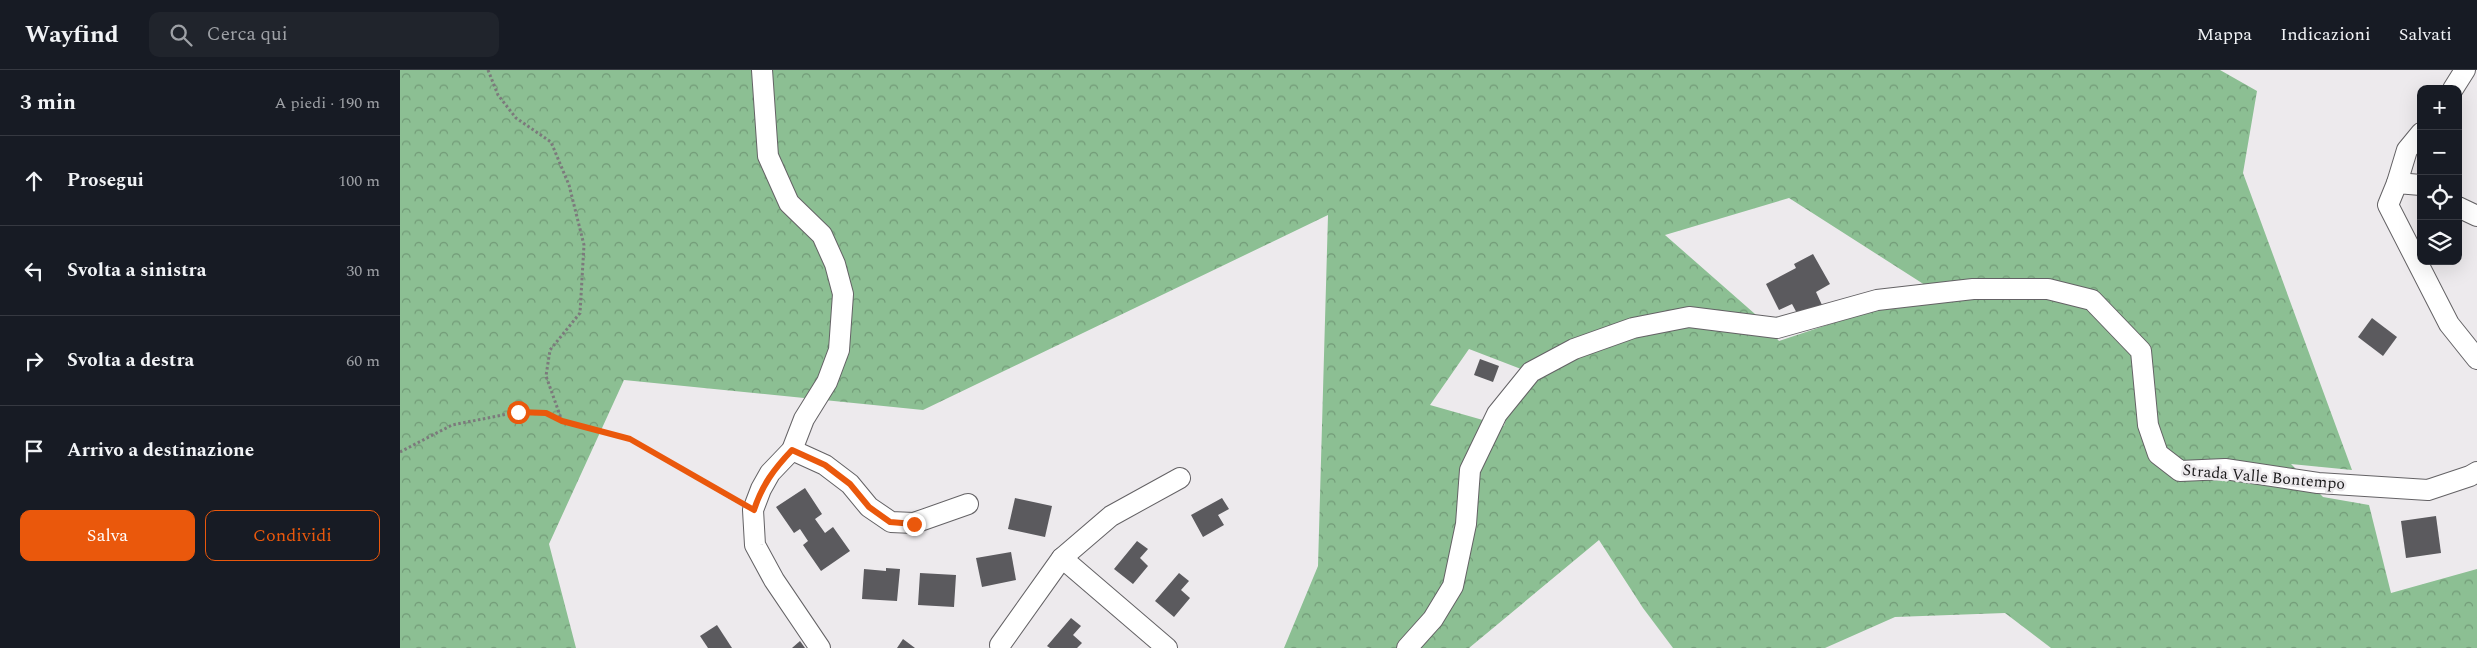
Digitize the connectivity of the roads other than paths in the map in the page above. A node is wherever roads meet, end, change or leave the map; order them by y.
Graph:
1 (762, 70) edge
2 (2466, 70) edge
3 (2456, 85) edge
4 (2417, 138) edge
5 (2397, 183) junction
6 (2417, 185) edge
7 (2462, 209) edge
8 (2477, 216) edge
9 (2477, 358) edge
10 (792, 450) junction
11 (2477, 472) edge
12 (1180, 478) dead end
13 (968, 504) dead end
14 (1062, 558) junction
15 (1000, 647) edge
16 (820, 648) edge
17 (1166, 648) edge
18 (1407, 648) edge

1 - 10 street
2 - 3 street
4 - 5 street
5 - 6 street
5 - 9 street
7 - 8 street
10 - 13 street
10 - 16 street
11 - 18 street, Strada Valle Bontempo
12 - 14 street
14 - 15 street
14 - 17 street

